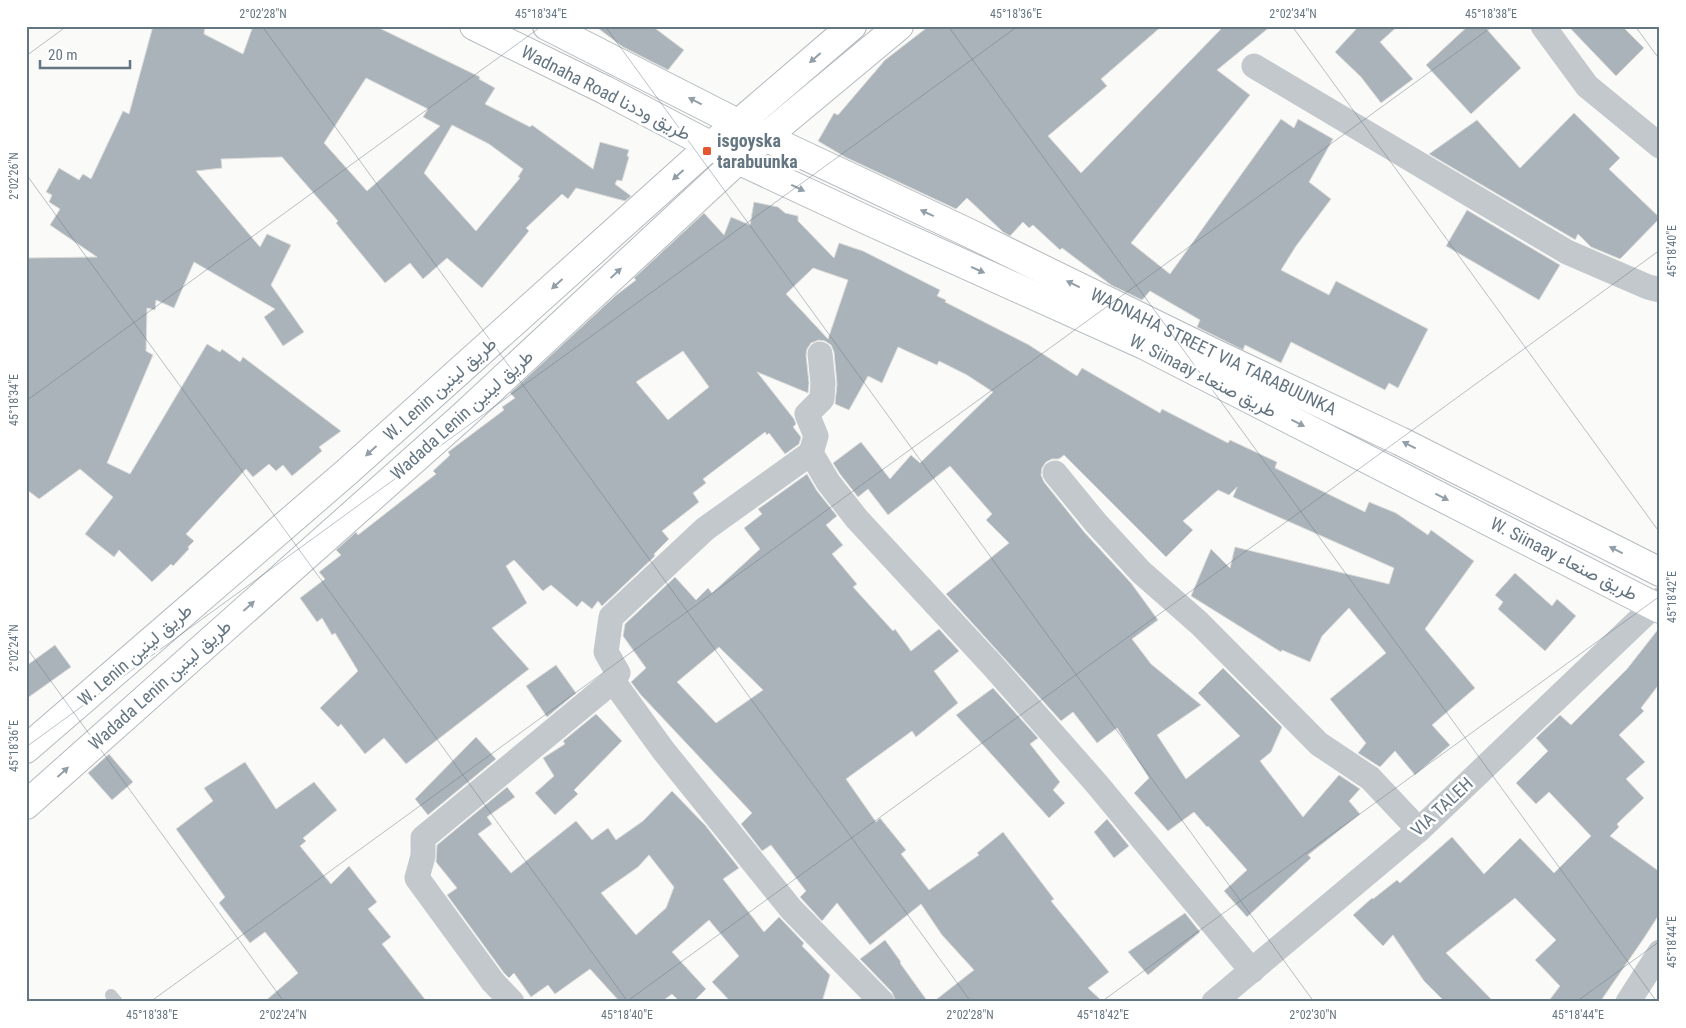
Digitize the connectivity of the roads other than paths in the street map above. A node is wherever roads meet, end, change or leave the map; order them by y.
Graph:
1 (474, 26) edge
2 (547, 26) edge
3 (852, 26) edge
4 (899, 26) edge
5 (1543, 26) edge
6 (573, 32) edge
7 (1254, 66) dead end
8 (739, 123) junction
9 (765, 137) junction
10 (710, 146) junction
11 (1660, 146) edge
12 (738, 160) junction
13 (969, 233) junction
14 (946, 256) junction
15 (1660, 290) edge
16 (820, 354) dead end
17 (442, 388) junction
18 (463, 416) junction
19 (811, 453) junction
20 (1055, 473) dead end
21 (1660, 572) edge
22 (1658, 604) edge
23 (613, 681) junction
24 (28, 743) edge
25 (26, 805) edge
26 (1420, 830) junction
27 (1660, 952) edge
28 (1252, 971) junction
29 (512, 1002) edge
30 (882, 1002) edge
31 (1214, 1002) edge
32 (1628, 1002) edge

1 - 10 main road, Wadnaha Road طريق وددنا
2 - 6 main road, Wadnaha Road طريق وددنا
3 -> 8 main road, W. Lenin طريق لينين
4 - 9 main road, Wadada Lenin طريق لينين
5 - 11 street
8 -> 6 main road, Wadnaha Road طريق وددنا
7 - 15 street
8 - 9 main road
8 - 10 main road, W. Lenin طريق لينين
9 - 12 main road, Wadada Lenin طريق لينين
13 -> 9 main road, WADNAHA STREET VIA TARABUUNKA
10 - 12 main road, Wadnaha Road طريق وددنا
10 -> 17 main road, W. Lenin طريق لينين
12 -> 14 main road, W. Siinaay طريق صنعاء
18 -> 12 main road, Wadada Lenin طريق لينين
13 - 14 main road
21 -> 13 main road, WADNAHA STREET VIA TARABUUNKA
14 -> 22 main road, W. Siinaay طريق صنعاء
16 - 19 street
17 - 18 main road
17 -> 24 main road, W. Lenin طريق لينين
25 -> 18 main road, Wadada Lenin طريق لينين
19 - 23 street
19 - 28 street
20 - 26 street
22 - 26 street, VIA TALEH
23 - 29 street
23 - 30 street
26 - 28 street, VIA TALEH
27 - 32 street
28 - 31 street, VIA TALEH

